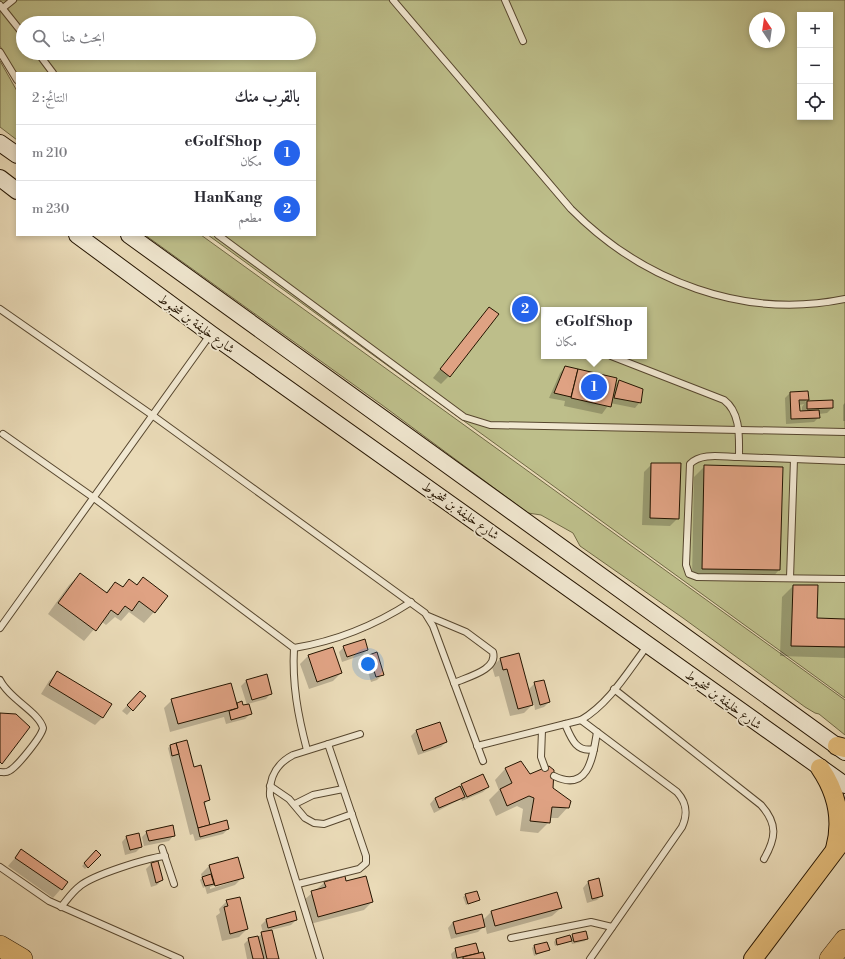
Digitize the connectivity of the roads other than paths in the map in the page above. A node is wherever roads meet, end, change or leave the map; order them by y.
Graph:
1 (13, 0) edge
2 (393, 0) edge
3 (505, 0) edge
4 (1, 6) edge
5 (16, 25) edge
6 (523, 41) dead end
7 (0, 52) edge
8 (43, 60) edge
9 (52, 72) edge
10 (16, 78) edge
11 (0, 143) edge
12 (16, 154) edge
13 (0, 178) edge
14 (16, 190) edge
15 (78, 236) edge
16 (130, 236) edge
17 (219, 236) edge
18 (845, 299) edge
19 (0, 309) edge
20 (211, 334) junction
21 (619, 359) edge
22 (152, 415) junction
23 (739, 430) junction
24 (845, 432) edge
25 (3, 434) dead end
26 (739, 457) junction
27 (794, 459) junction
28 (845, 461) edge
29 (94, 498) junction
30 (790, 578) junction
31 (845, 579) edge
32 (411, 602) junction
33 (428, 616) junction
34 (0, 628) edge
35 (648, 644) junction
36 (294, 648) junction
37 (0, 682) edge
38 (454, 683) junction
39 (614, 690) junction
40 (581, 720) junction
41 (566, 724) junction
42 (542, 730) junction
43 (597, 732) junction
44 (360, 734) dead end
45 (328, 744) junction
46 (477, 746) junction
47 (594, 749) junction
48 (842, 749) edge
49 (307, 750) junction
50 (483, 761) dead end
51 (545, 768) dead end
52 (820, 768) junction
53 (0, 772) edge
54 (554, 776) dead end
55 (845, 785) edge
56 (270, 786) junction
57 (343, 789) junction
58 (295, 804) junction
59 (352, 814) junction
60 (845, 837) edge
61 (162, 848) dead end
62 (834, 852) junction
63 (165, 856) junction
64 (764, 859) dead end
65 (0, 867) edge
66 (174, 884) dead end
67 (298, 884) junction
68 (61, 907) junction
69 (612, 927) junction
70 (511, 938) dead end
71 (845, 940) edge
72 (0, 946) edge
73 (22, 959) edge
74 (180, 959) edge
75 (320, 959) edge
76 (590, 959) edge
77 (753, 959) edge
78 (830, 959) edge

1 - 4 lane
2 - 18 lane
3 - 6 lane
4 - 5 lane
7 - 10 lane
8 - 9 lane
11 - 12 main road
13 - 14 main road
15 - 20 main road, شارع خليفة بن شخبوط
16 - 48 main road
17 - 23 lane
19 - 22 lane
20 - 22 lane
20 - 35 main road, شارع خليفة بن شخبوط
21 - 23 lane
22 - 29 lane
22 - 32 lane
23 - 24 lane
23 - 26 lane
25 - 29 lane
26 - 27 lane
26 - 30 lane
27 - 28 lane
27 - 30 lane
29 - 34 lane
29 - 36 lane
30 - 31 lane
32 - 33 lane
32 - 36 lane
33 - 38 lane
33 - 38 lane
35 - 39 lane
35 - 52 main road, شارع خليفة بن شخبوط
36 - 49 lane
37 - 53 lane
38 - 46 lane
39 - 40 lane
39 - 64 lane
40 - 41 lane
40 - 43 lane
41 - 42 lane
41 - 47 lane
42 - 46 lane
42 - 51 lane
43 - 47 lane
43 - 69 lane
44 - 45 lane
45 - 49 lane
45 - 57 lane
46 - 50 lane
47 - 54 lane
49 - 56 lane
52 - 55 main road, شارع خليفة بن شخبوط
52 - 62 main road
56 - 58 lane
56 - 67 lane
57 - 58 lane
57 - 59 lane
58 - 59 lane
59 - 67 lane
60 - 62 main road
61 - 63 lane
62 - 77 main road
63 - 66 lane
63 - 68 lane
65 - 68 lane
67 - 75 lane
68 - 74 lane
69 - 70 lane
69 - 76 lane
71 - 78 highway
72 - 73 highway

